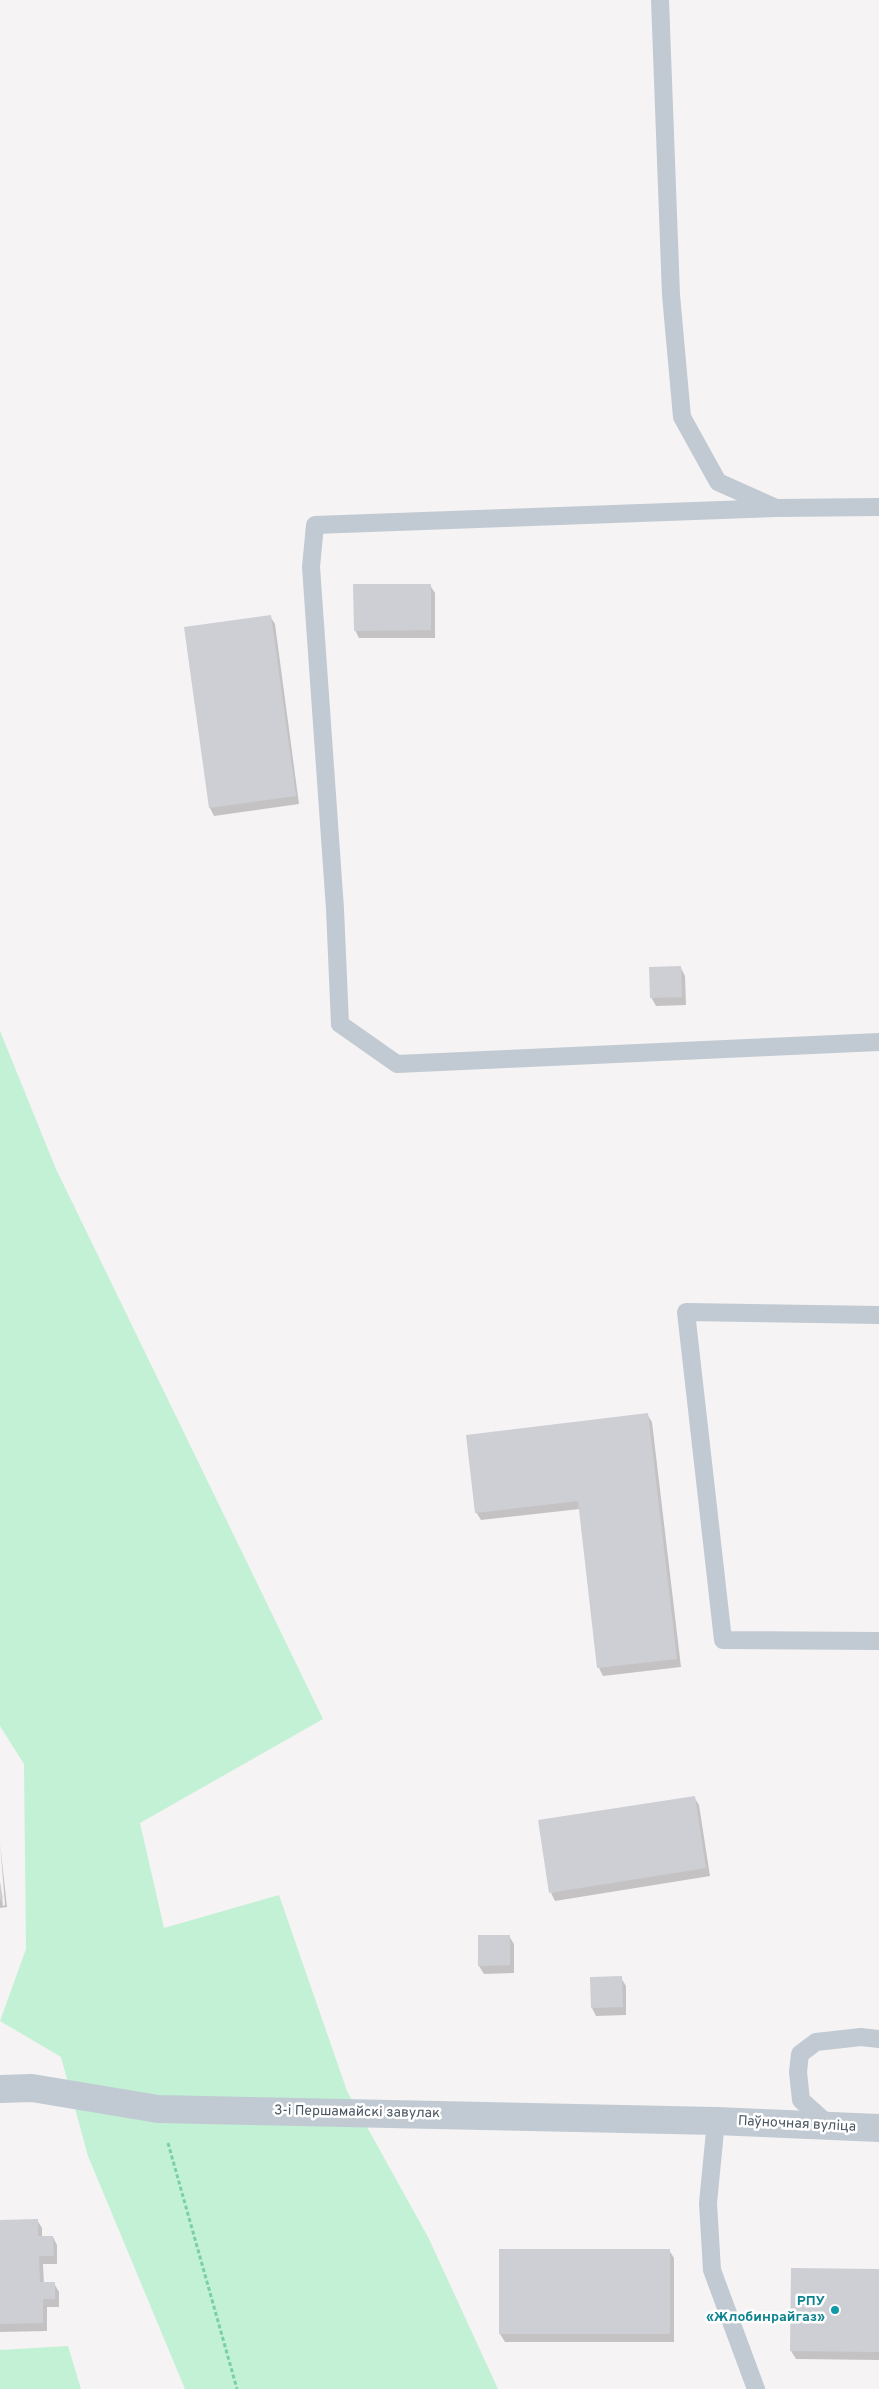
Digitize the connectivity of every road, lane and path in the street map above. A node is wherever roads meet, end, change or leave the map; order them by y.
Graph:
1 (660, 0) edge
2 (879, 507) edge
3 (776, 508) junction
4 (879, 1042) edge
5 (879, 1315) edge
6 (879, 1641) edge
7 (879, 2039) edge
8 (0, 2090) edge
9 (158, 2109) junction
10 (716, 2121) junction
11 (832, 2127) junction
12 (879, 2128) edge
13 (237, 2389) edge
14 (756, 2389) edge

1 - 3 lane
2 - 3 lane
3 - 4 lane
5 - 6 lane
7 - 11 lane
8 - 9 street, 3-і Першамайскі завулак
9 - 10 street, 3-і Першамайскі завулак
9 - 13 path
10 - 11 street, Паўночная вуліца
10 - 14 lane
11 - 12 street, Паўночная вуліца

